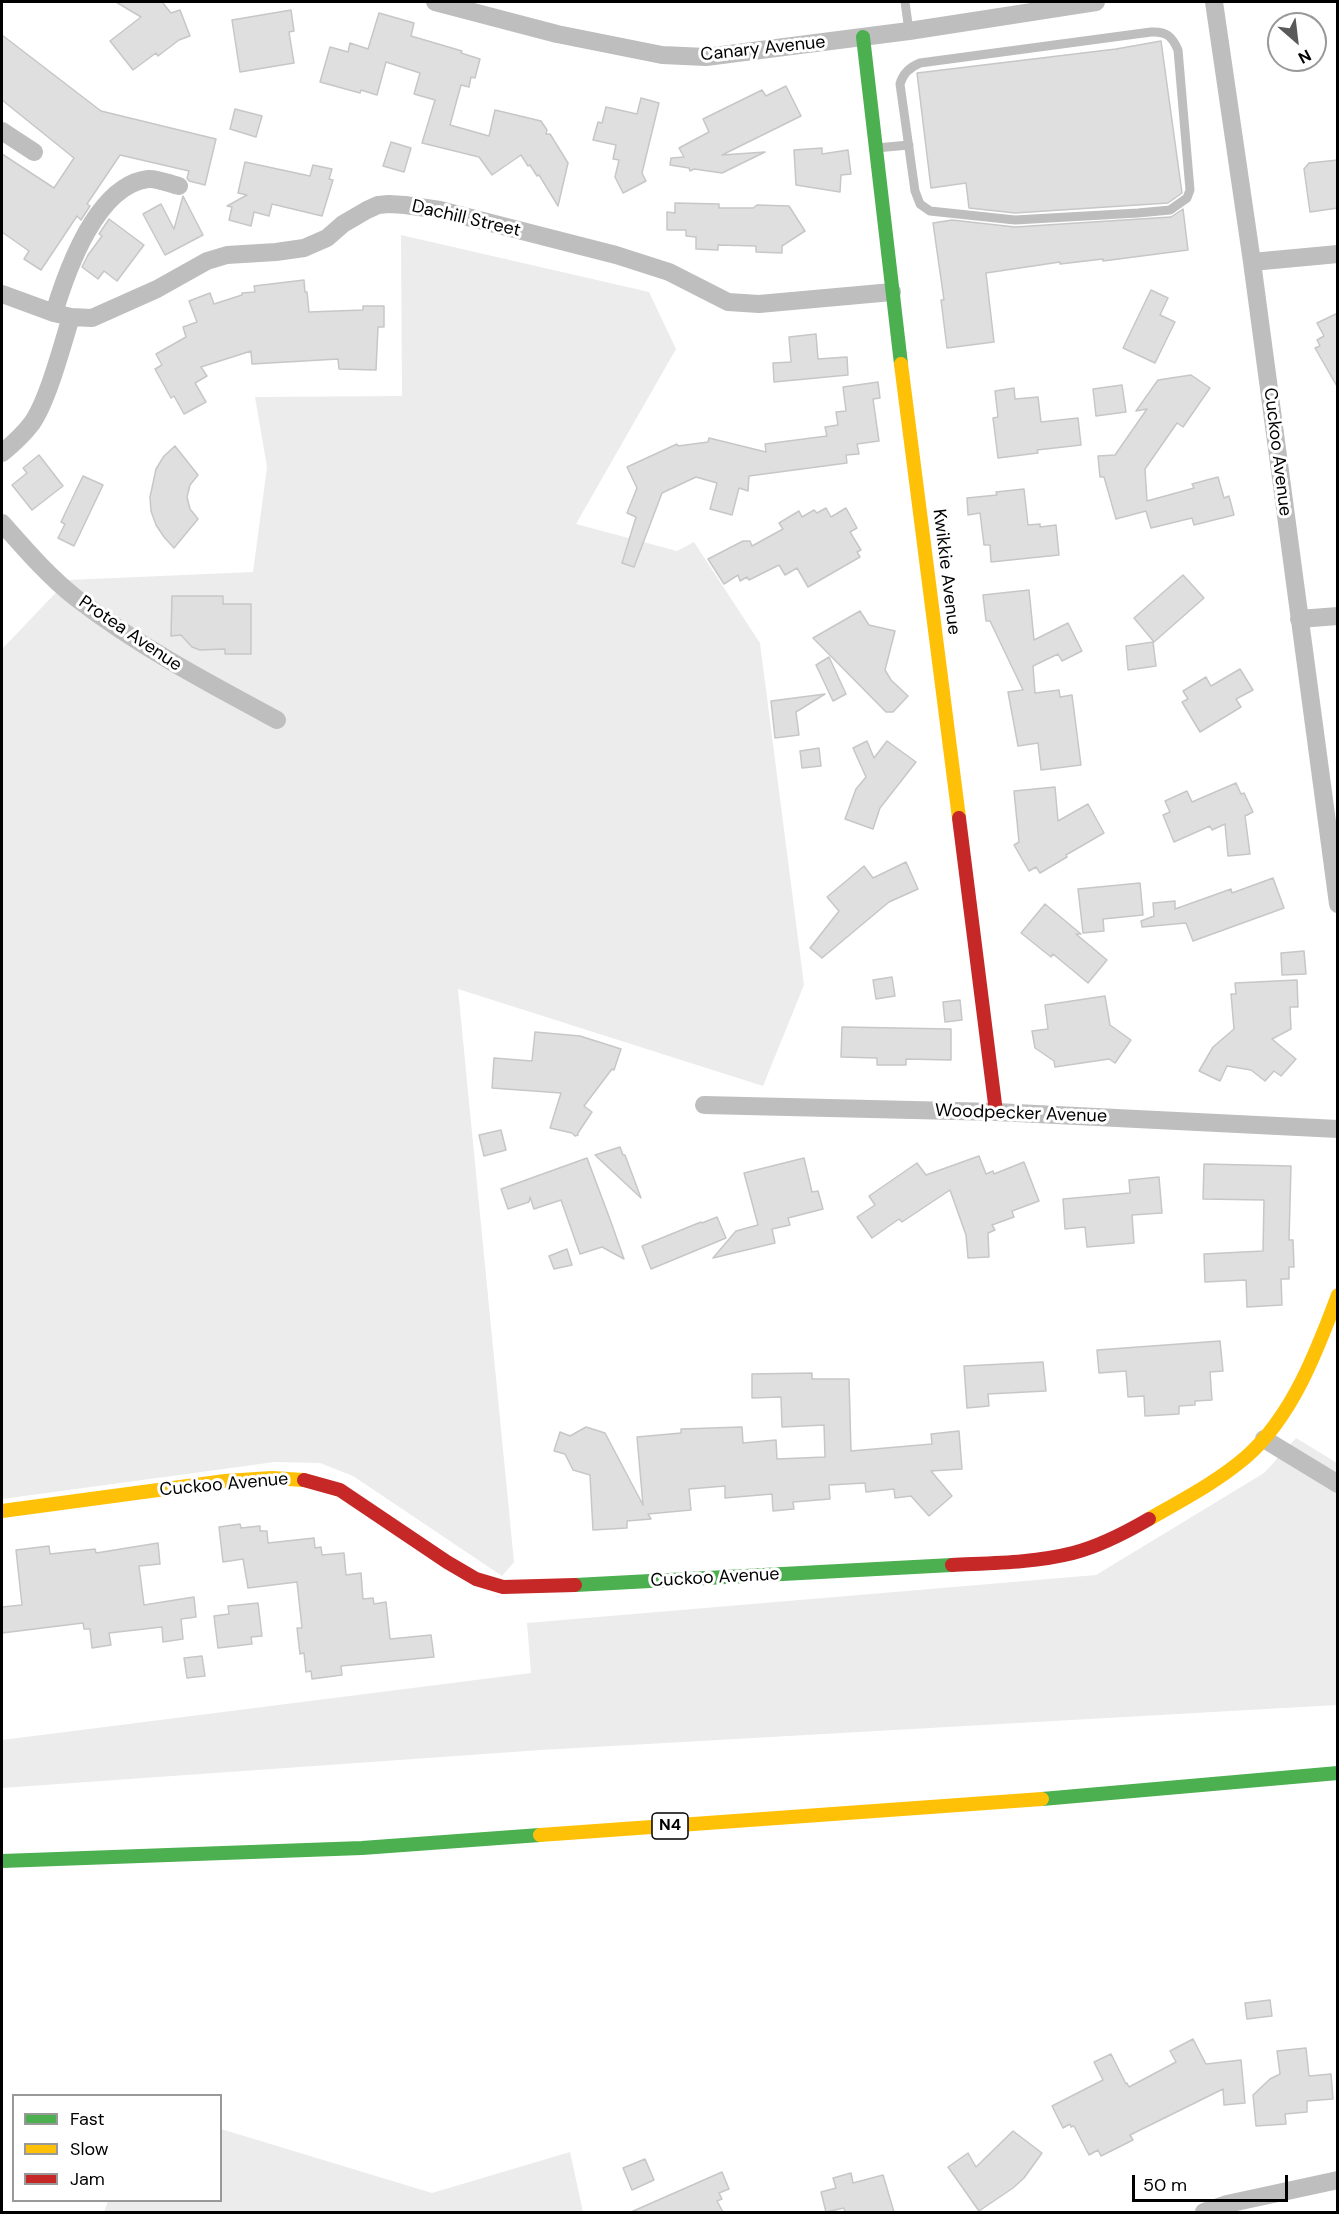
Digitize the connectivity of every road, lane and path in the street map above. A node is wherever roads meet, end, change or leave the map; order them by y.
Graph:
1 (435, 2) edge
2 (905, 2) edge
3 (1096, 2) edge
4 (1214, 2) edge
5 (909, 31) junction
6 (863, 37) junction
7 (2, 131) edge
8 (909, 145) junction
9 (876, 148) junction
10 (34, 152) dead end
11 (179, 186) dead end
12 (1338, 254) edge
13 (1252, 262) junction
14 (892, 292) junction
15 (2, 294) edge
16 (63, 315) junction
17 (2, 453) edge
18 (2, 523) edge
19 (1338, 616) edge
20 (1299, 619) junction
21 (277, 720) dead end
22 (1338, 904) edge
23 (704, 1105) dead end
24 (996, 1112) junction
25 (1338, 1129) edge
26 (1338, 1295) edge
27 (1264, 1439) junction
28 (1338, 1484) edge
29 (2, 1511) edge
30 (1338, 1773) edge
31 (2, 1861) edge
32 (1338, 2180) edge
33 (1204, 2212) edge

1 - 6 street, Canary Avenue
2 - 5 lane
3 - 5 street, Canary Avenue
4 - 13 street, Cuckoo Avenue
5 - 6 street, Canary Avenue
6 - 9 main road, Kwikkie Avenue
7 - 10 street
8 - 8 lane
8 - 9 lane
9 - 14 main road, Kwikkie Avenue
11 - 16 street
12 - 13 street
13 - 20 street, Cuckoo Avenue
14 - 16 street, Dachill Street
14 - 24 main road, Kwikkie Avenue
15 - 16 street
16 - 17 street
18 - 21 street, Protea Avenue
19 - 20 street
20 - 22 street, Cuckoo Avenue
23 - 24 street, Woodpecker Avenue
24 - 25 street, Woodpecker Avenue
26 - 27 main road, Cuckoo Avenue
27 - 28 street
27 - 29 main road, Cuckoo Avenue
30 - 31 main road, N4
32 - 33 street

